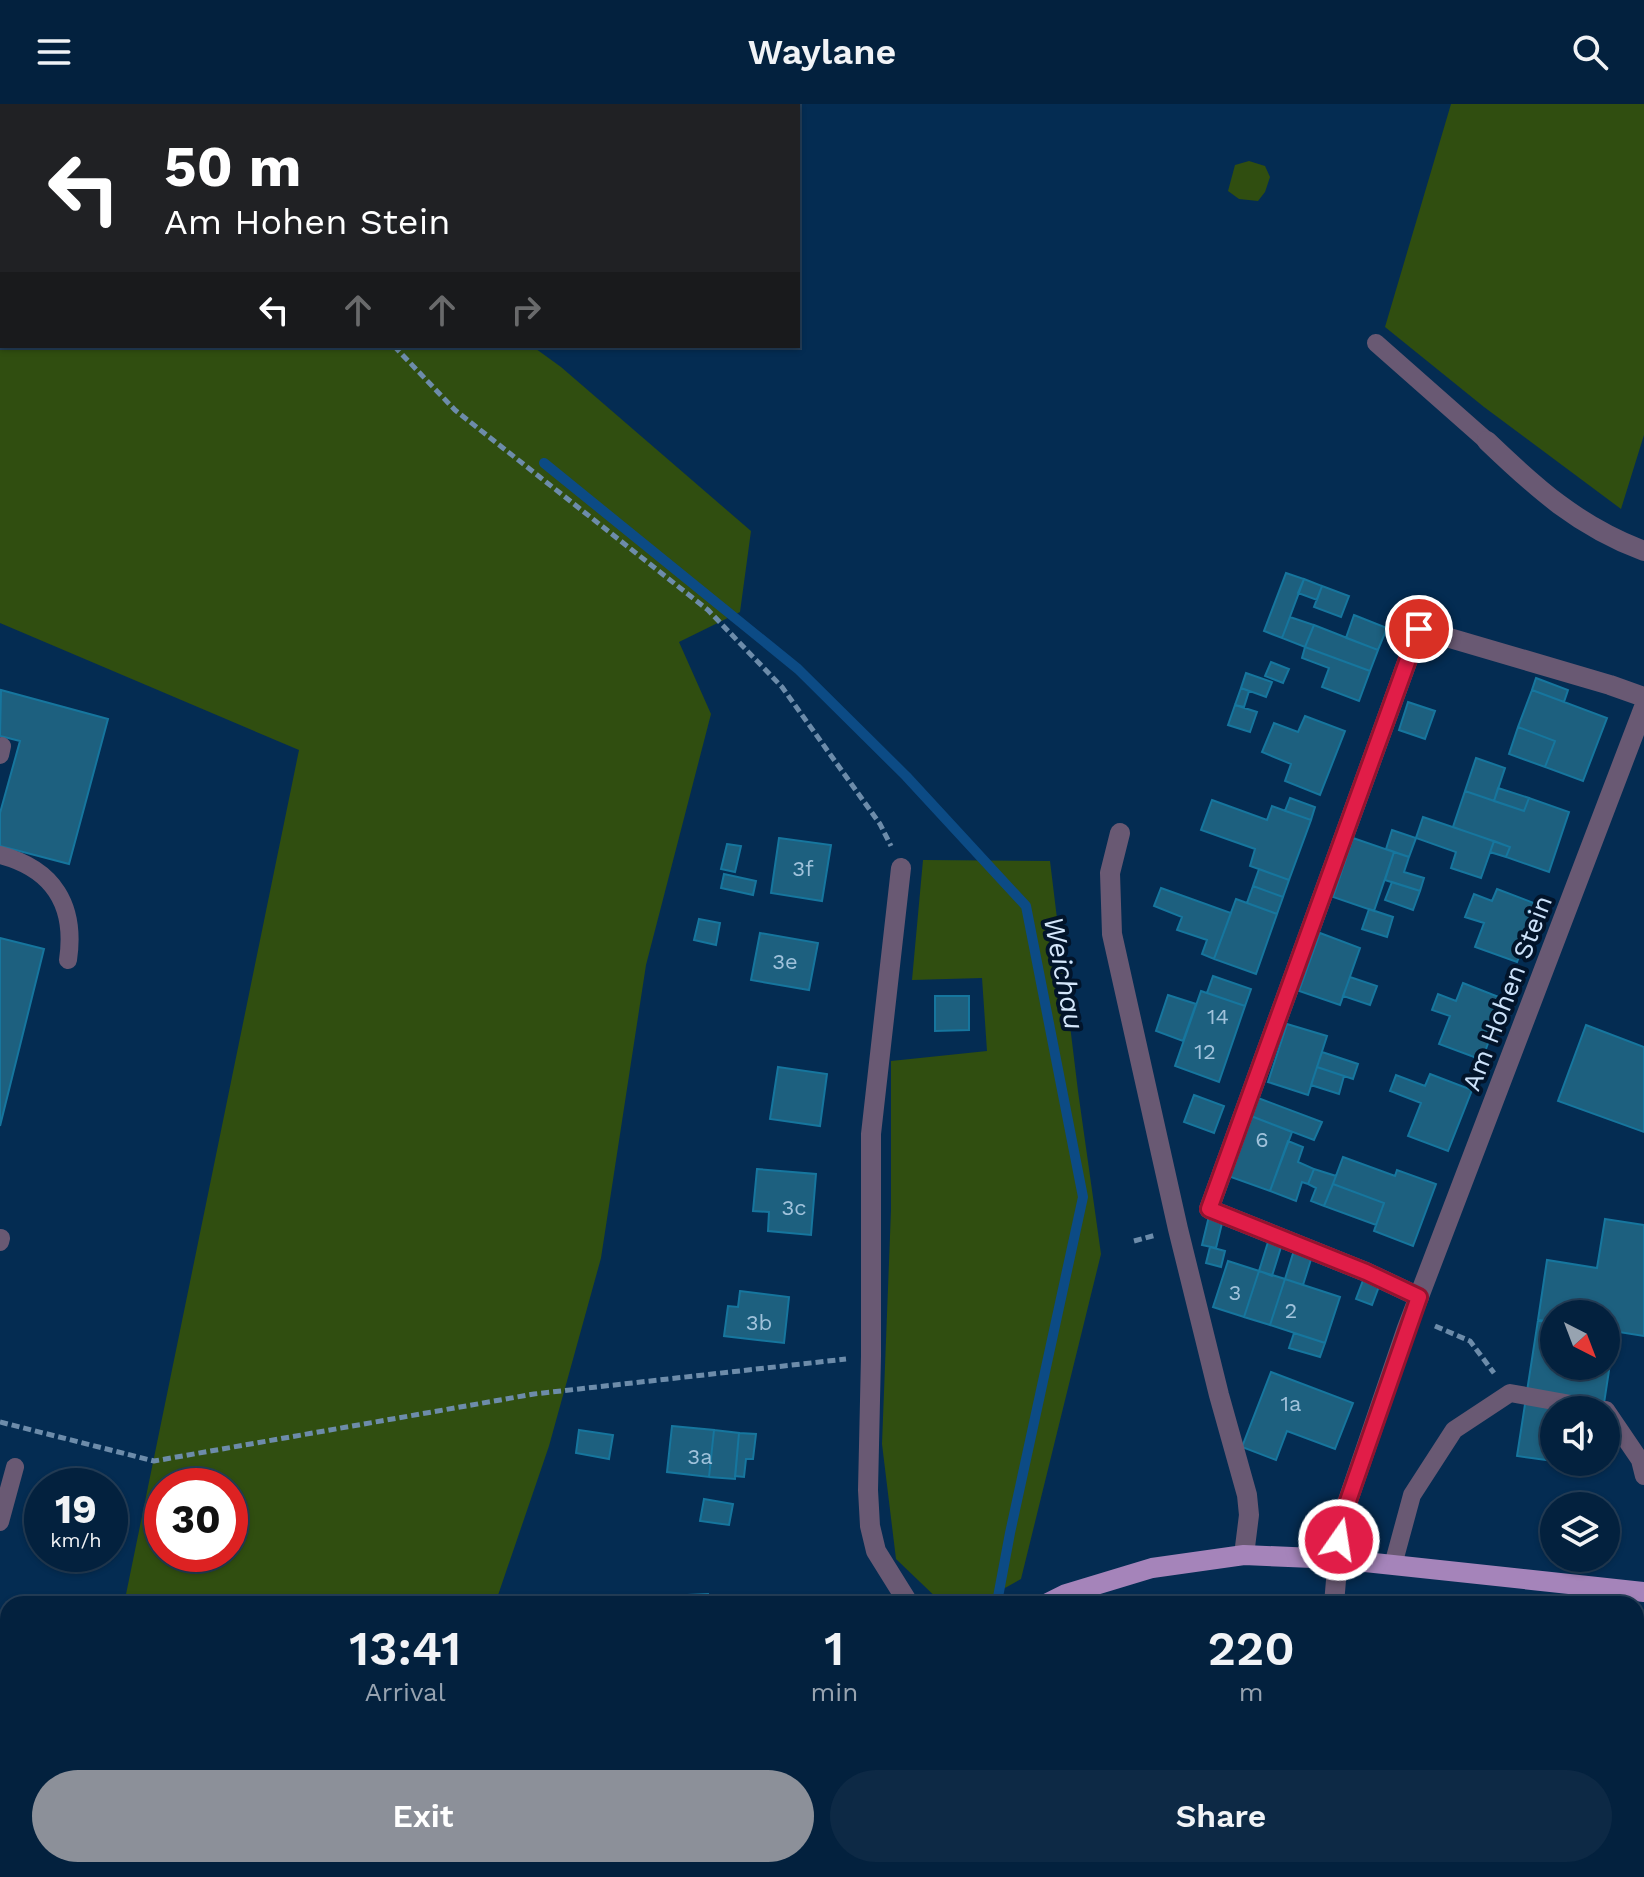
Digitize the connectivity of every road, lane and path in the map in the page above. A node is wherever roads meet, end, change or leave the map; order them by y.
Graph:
1 (1376, 343) dead end
2 (396, 348) edge
3 (1487, 441) joint
4 (1644, 551) edge
5 (1644, 697) edge
6 (1644, 707) edge
7 (1120, 833) dead end
8 (0, 855) edge
9 (901, 868) joint
10 (68, 960) dead end
11 (1419, 1297) junction
12 (1458, 1337) dead end
13 (871, 1356) junction
14 (1510, 1393) junction
15 (1540, 1398) edge
16 (0, 1422) edge
17 (1620, 1431) edge
18 (15, 1467) dead end
19 (1644, 1476) edge
20 (0, 1522) edge
21 (1244, 1555) junction
22 (1337, 1559) junction
23 (1393, 1565) junction
24 (1644, 1592) edge
25 (904, 1596) edge
26 (1064, 1596) edge
27 (1335, 1596) edge

1 - 3 lane
2 - 9 path
3 - 4 street
5 - 11 street
6 - 11 street, Am Hohen Stein
7 - 21 street
8 - 10 lane
9 - 13 street
11 - 22 street, Am Hohen Stein
12 - 14 path
13 - 16 path
13 - 25 street
14 - 15 lane
14 - 23 lane
17 - 19 lane
18 - 20 lane
21 - 22 main road
21 - 26 main road
22 - 23 main road
22 - 27 street, Am Hohen Stein
23 - 24 main road

